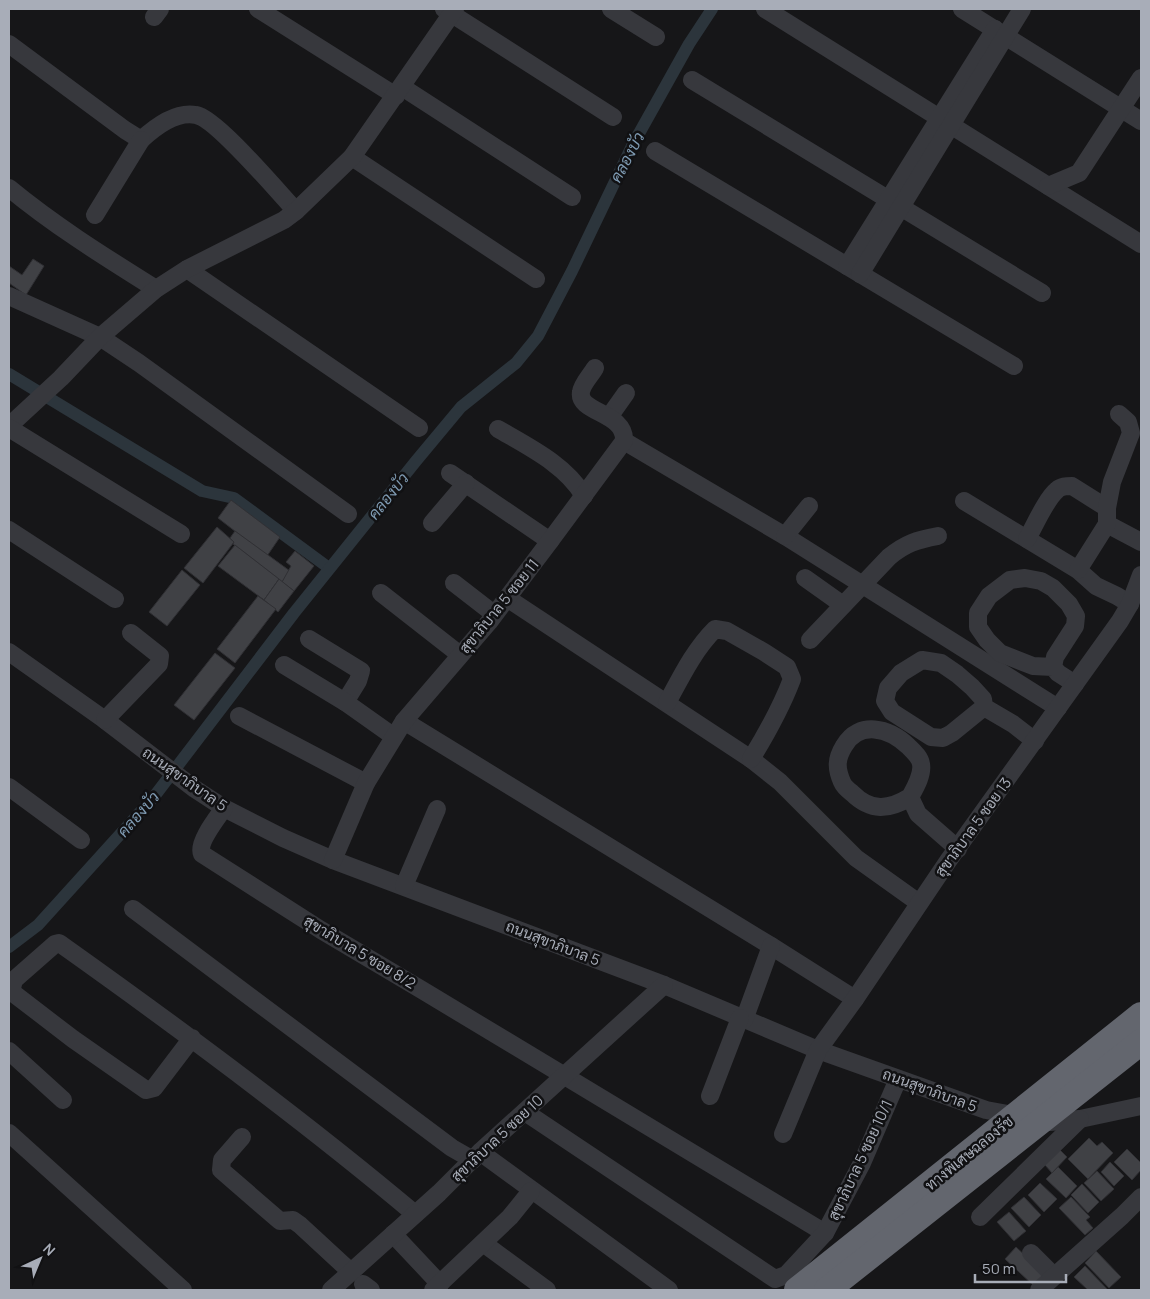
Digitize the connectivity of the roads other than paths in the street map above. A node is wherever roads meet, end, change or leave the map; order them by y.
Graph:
1 (258, 9) edge
2 (611, 9) edge
3 (765, 9) edge
4 (962, 9) edge
5 (1022, 9) edge
6 (451, 10) edge
7 (1000, 33) junction
8 (656, 37) dead end
9 (9, 44) edge
10 (1141, 78) edge
11 (692, 80) dead end
12 (399, 92) junction
13 (1121, 109) junction
14 (613, 117) dead end
15 (946, 121) junction
16 (1141, 121) edge
17 (141, 140) junction
18 (654, 151) dead end
19 (352, 157) junction
20 (1078, 173) junction
21 (1048, 186) junction
22 (9, 188) edge
23 (572, 197) dead end
24 (895, 203) junction
25 (1081, 207) junction
26 (296, 211) junction
27 (95, 215) dead end
28 (1141, 244) edge
29 (187, 269) junction
30 (854, 270) junction
31 (536, 279) dead end
32 (156, 288) junction
33 (1042, 293) dead end
34 (9, 296) edge
35 (100, 337) junction
36 (1014, 366) dead end
37 (595, 368) dead end
38 (626, 393) dead end
39 (1120, 414) dead end
40 (609, 417) junction
41 (9, 427) edge
42 (419, 428) dead end
43 (498, 429) dead end
44 (624, 441) junction
45 (450, 473) dead end
46 (466, 483) junction
47 (584, 496) junction
48 (964, 501) dead end
49 (809, 506) dead end
50 (348, 514) dead end
51 (1107, 516) junction
52 (432, 522) dead end
53 (9, 530) edge
54 (181, 534) dead end
55 (785, 536) junction
56 (938, 536) dead end
57 (1027, 539) junction
58 (550, 542) junction
59 (1141, 542) edge
60 (1078, 570) junction
61 (1141, 575) edge
62 (805, 578) dead end
63 (454, 582) dead end
64 (863, 584) junction
65 (381, 593) dead end
66 (507, 598) junction
67 (115, 599) dead end
68 (1130, 604) junction
69 (843, 605) junction
70 (494, 614) junction
71 (131, 633) dead end
72 (309, 639) dead end
73 (810, 640) dead end
74 (9, 652) edge
75 (459, 654) junction
76 (284, 665) dead end
77 (1053, 667) junction
78 (1075, 684) junction
79 (345, 702) junction
80 (667, 703) junction
81 (984, 707) junction
82 (1058, 708) junction
83 (239, 716) dead end
84 (105, 720) junction
85 (404, 721) junction
86 (393, 736) junction
87 (1036, 741) junction
88 (751, 759) junction
89 (366, 783) junction
90 (9, 787) edge
91 (910, 797) junction
92 (224, 808) junction
93 (437, 809) dead end
94 (81, 840) dead end
95 (958, 848) junction
96 (334, 860) junction
97 (404, 886) junction
98 (919, 903) junction
99 (133, 909) dead end
100 (771, 946) junction
101 (664, 985) junction
102 (855, 999) junction
103 (1141, 1015) edge
104 (742, 1019) junction
105 (192, 1038) junction
106 (1141, 1042) edge
107 (818, 1050) junction
108 (9, 1052) edge
109 (564, 1076) junction
110 (898, 1079) junction
111 (710, 1096) dead end
112 (63, 1100) dead end
113 (1141, 1106) edge
114 (525, 1112) junction
115 (1080, 1119) junction
116 (783, 1134) dead end
117 (10, 1136) edge
118 (242, 1137) dead end
119 (476, 1156) junction
120 (531, 1191) junction
121 (1141, 1197) edge
122 (415, 1214) junction
123 (980, 1217) dead end
124 (826, 1232) junction
125 (393, 1234) junction
126 (482, 1243) junction
127 (1031, 1253) dead end
128 (1054, 1276) junction
129 (362, 1282) edge
130 (437, 1287) edge
131 (183, 1290) edge
132 (331, 1290) edge
133 (547, 1290) edge
134 (669, 1290) edge
135 (798, 1290) edge
136 (827, 1290) edge
137 (1039, 1290) edge

1 - 12 street
2 - 8 street
3 - 15 street
4 - 7 street
5 - 7 street
6 - 12 street
6 - 14 street
7 - 13 street
7 - 15 street
9 - 17 street
10 - 13 street
11 - 24 street
12 - 19 street
12 - 23 street
13 - 16 street
13 - 20 street
15 - 21 street
15 - 24 street
17 - 26 street
17 - 27 street
18 - 30 street
19 - 26 street
19 - 31 street
20 - 21 street
20 - 25 street
21 - 25 street
22 - 32 street
24 - 30 street
24 - 33 street
25 - 28 street
26 - 29 street
29 - 32 street
29 - 42 street
30 - 36 street
32 - 35 street
34 - 35 street
35 - 41 street
35 - 50 street
37 - 40 street
38 - 40 street
39 - 51 street
40 - 44 street
41 - 54 street
43 - 47 street
44 - 47 street, สุขาภิบาล 5 ซอย 11
44 - 55 street
45 - 46 street
46 - 52 street
46 - 58 street
47 - 58 street, สุขาภิบาล 5 ซอย 11
48 - 57 street
49 - 55 street
51 - 57 street
51 - 59 street
51 - 60 street
53 - 67 street
55 - 64 street
56 - 64 street
57 - 60 street
58 - 66 street, สุขาภิบาล 5 ซอย 11
60 - 68 street
61 - 68 street, สุขาภิบาล 5 ซอย 13
62 - 69 street
63 - 70 street
64 - 69 street
64 - 82 street
65 - 75 street
66 - 70 street, สุขาภิบาล 5 ซอย 11
66 - 80 street
68 - 78 street, สุขาภิบาล 5 ซอย 13
69 - 73 street
70 - 75 street, สุขาภิบาล 5 ซอย 11
71 - 84 street
72 - 79 street
74 - 84 street, ถนนสุขาภิบาล 5
75 - 85 street, สุขาภิบาล 5 ซอย 11
76 - 79 street
77 - 77 street
77 - 78 street
78 - 82 street, สุขาภิบาล 5 ซอย 13
79 - 86 street
80 - 88 street
80 - 88 street
81 - 81 street
81 - 87 street
82 - 87 street, สุขาภิบาล 5 ซอย 13
83 - 89 street
84 - 92 street, ถนนสุขาภิบาล 5
85 - 86 street, สุขาภิบาล 5 ซอย 11
85 - 100 street
86 - 89 street, สุขาภิบาล 5 ซอย 11
87 - 95 street, สุขาภิบาล 5 ซอย 13
88 - 98 street
89 - 96 street, สุขาภิบาล 5 ซอย 11
90 - 94 street
91 - 91 street
91 - 95 street
92 - 96 street, ถนนสุขาภิบาล 5
92 - 109 street, สุขาภิบาล 5 ซอย 8/2
93 - 97 street
95 - 98 street, สุขาภิบาล 5 ซอย 13
96 - 97 street, ถนนสุขาภิบาล 5
97 - 101 street, ถนนสุขาภิบาล 5
98 - 102 street, สุขาภิบาล 5 ซอย 13
99 - 119 street
100 - 102 street
100 - 104 street
101 - 104 street, ถนนสุขาภิบาล 5
101 - 109 street, สุขาภิบาล 5 ซอย 10
102 - 107 street, สุขาภิบาล 5 ซอย 13
103 - 135 highway, ทางพิเศษฉลองรัช
104 - 107 street, ถนนสุขาภิบาล 5
104 - 111 street
105 - 105 street
105 - 122 street
106 - 136 highway, ทางพิเศษฉลองรัช
107 - 110 street, ถนนสุขาภิบาล 5
107 - 116 street, สุขาภิบาล 5 ซอย 13
108 - 112 street
109 - 114 street, สุขาภิบาล 5 ซอย 10
109 - 124 street, สุขาภิบาล 5 ซอย 8/2
110 - 115 street, ถนนสุขาภิบาล 5
110 - 124 street, สุขาภิบาล 5 ซอย 10/1
113 - 115 street, ถนนสุขาภิบาล 5
114 - 119 street, สุขาภิบาล 5 ซอย 10
114 - 124 street, สุขาภิบาล 5 ซอย 10/1
115 - 123 street
117 - 131 street
118 - 129 street
119 - 120 street
119 - 122 street, สุขาภิบาล 5 ซอย 10
120 - 126 street
120 - 134 street
121 - 128 street
122 - 125 street, สุขาภิบาล 5 ซอย 10
125 - 129 street, สุขาภิบาล 5 ซอย 10
125 - 130 street
126 - 130 street
126 - 133 street
127 - 128 street
128 - 137 street
129 - 132 street, สุขาภิบาล 5 ซอย 10

